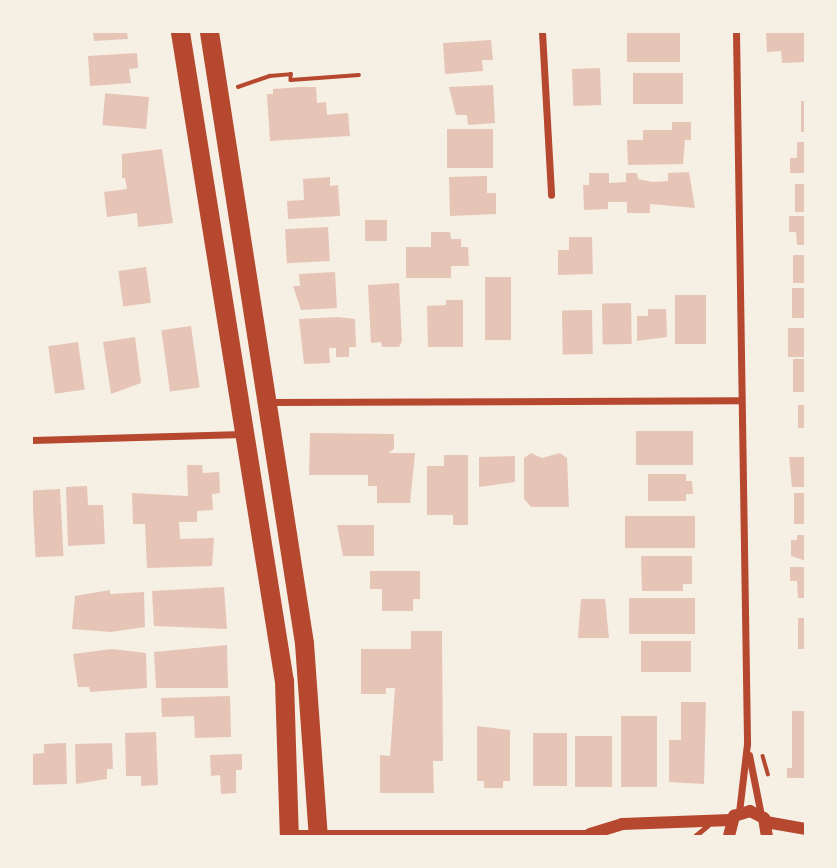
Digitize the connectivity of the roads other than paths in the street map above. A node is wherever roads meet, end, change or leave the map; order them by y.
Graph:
1 (180, 32) edge
2 (209, 32) edge
3 (541, 32) edge
4 (736, 32) edge
5 (551, 195) dead end
6 (740, 400) junction
7 (269, 402) junction
8 (247, 434) junction
9 (32, 440) edge
10 (747, 744) junction
11 (735, 816) junction
12 (764, 818) junction
13 (710, 824) junction
14 (806, 829) edge
15 (596, 834) edge
16 (289, 836) edge
17 (297, 836) edge
18 (318, 836) edge
19 (696, 836) edge
20 (729, 836) edge
21 (767, 836) edge

1 - 8 highway
2 - 7 highway
3 - 5 street
4 - 6 street
6 - 7 street
6 - 10 street
7 - 18 highway
8 - 9 street
8 - 16 highway
10 - 11 street
10 - 12 street
11 - 12 street
11 - 13 street
11 - 20 street
12 - 14 street
12 - 21 street
13 - 15 street
13 - 19 lane
15 - 18 street
15 - 19 street
17 - 18 street

